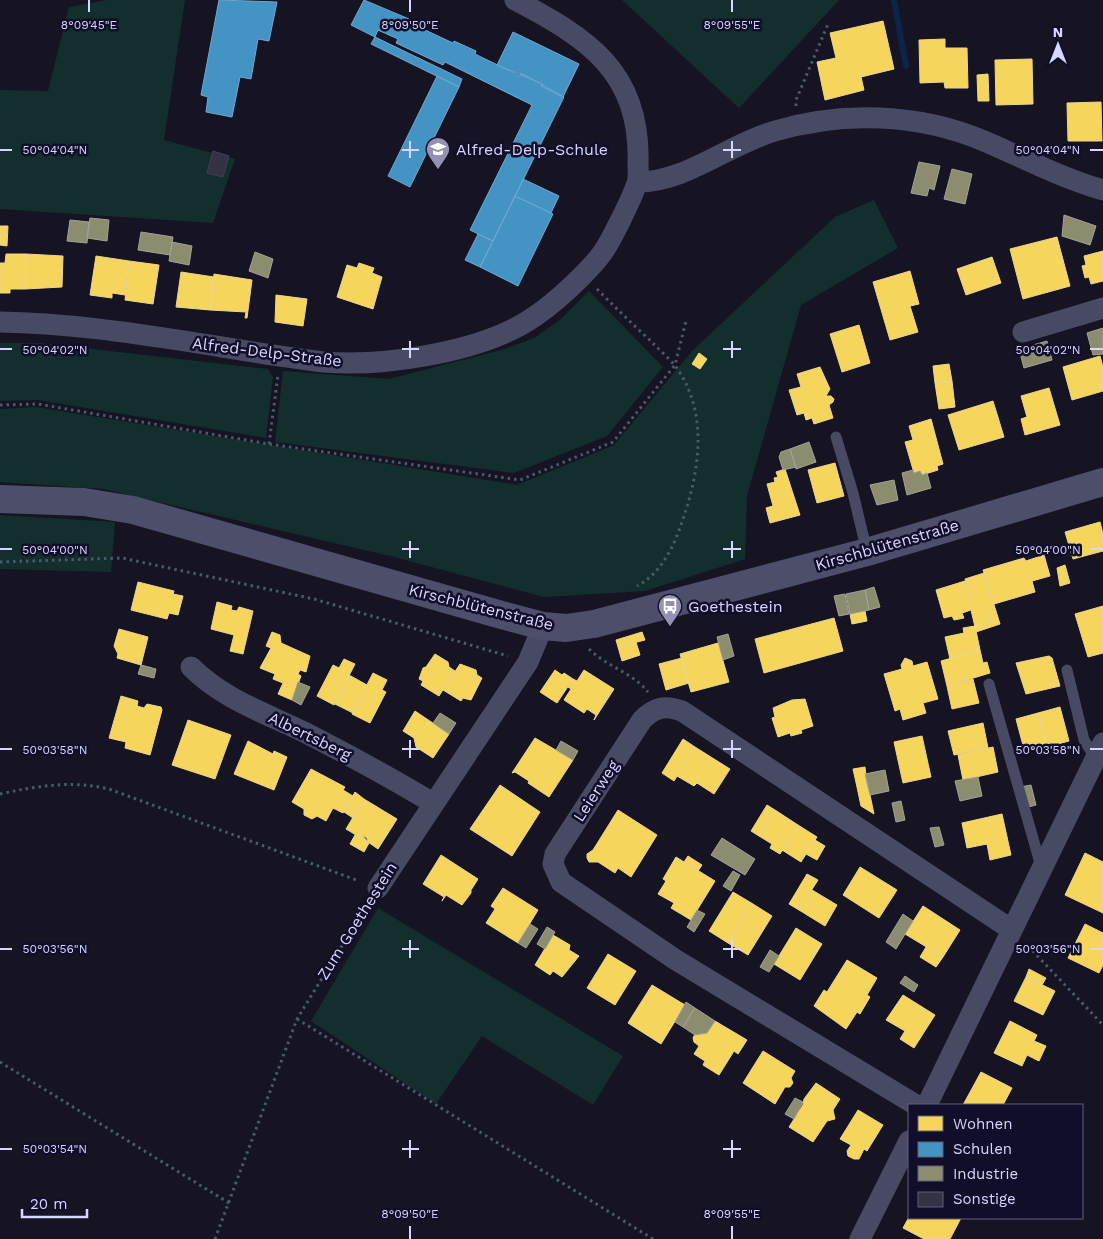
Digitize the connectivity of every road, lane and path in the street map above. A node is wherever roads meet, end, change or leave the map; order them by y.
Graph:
1 (515, 0) edge
2 (828, 24) dead end
3 (795, 126) junction
4 (638, 182) junction
5 (1103, 190) edge
6 (583, 275) junction
7 (1103, 308) edge
8 (686, 321) dead end
9 (0, 322) edge
10 (1023, 332) dead end
11 (280, 356) junction
12 (675, 365) junction
13 (0, 405) edge
14 (836, 437) dead end
15 (269, 444) junction
16 (1103, 482) edge
17 (0, 499) edge
18 (867, 552) junction
19 (0, 562) edge
20 (637, 615) junction
21 (543, 626) junction
22 (583, 627) junction
23 (528, 662) junction
24 (191, 667) dead end
25 (1067, 670) dead end
26 (990, 684) dead end
27 (660, 707) junction
28 (1099, 751) edge
29 (0, 794) edge
30 (433, 803) junction
31 (1042, 870) junction
32 (378, 888) junction
33 (1012, 930) junction
34 (297, 1019) junction
35 (1103, 1026) edge
36 (0, 1062) edge
37 (914, 1104) edge
38 (927, 1104) edge
39 (908, 1143) edge
40 (229, 1203) junction
41 (865, 1230) edge
42 (215, 1239) edge
43 (653, 1239) edge

1 - 4 street, Alfred-Delp-Straße
2 - 3 path
3 - 4 street
3 - 5 street
4 - 6 street, Alfred-Delp-Straße
6 - 11 street, Alfred-Delp-Straße
6 - 12 path
7 - 10 street
8 - 12 path
9 - 11 street, Alfred-Delp-Straße
11 - 15 path
12 - 15 path
12 - 20 path
13 - 15 path
14 - 18 lane
16 - 18 main road, Kirschblütenstraße
17 - 21 main road, Kirschblütenstraße
18 - 20 main road, Kirschblütenstraße
19 - 23 path
20 - 22 main road, Kirschblütenstraße
21 - 22 main road, Kirschblütenstraße
21 - 23 street, Zum Goethestein
22 - 27 path
23 - 30 street, Zum Goethestein
24 - 30 street, Albertsberg
25 - 28 lane
26 - 31 lane
27 - 33 street
27 - 37 street, Leierweg
28 - 31 street
29 - 32 path
30 - 32 street, Zum Goethestein
31 - 33 street
32 - 34 path, Zum Goethestein
33 - 35 path
33 - 38 street
34 - 40 path, Zum Goethestein
34 - 43 path
36 - 40 path
39 - 41 street
40 - 42 path, Zum Goethestein

